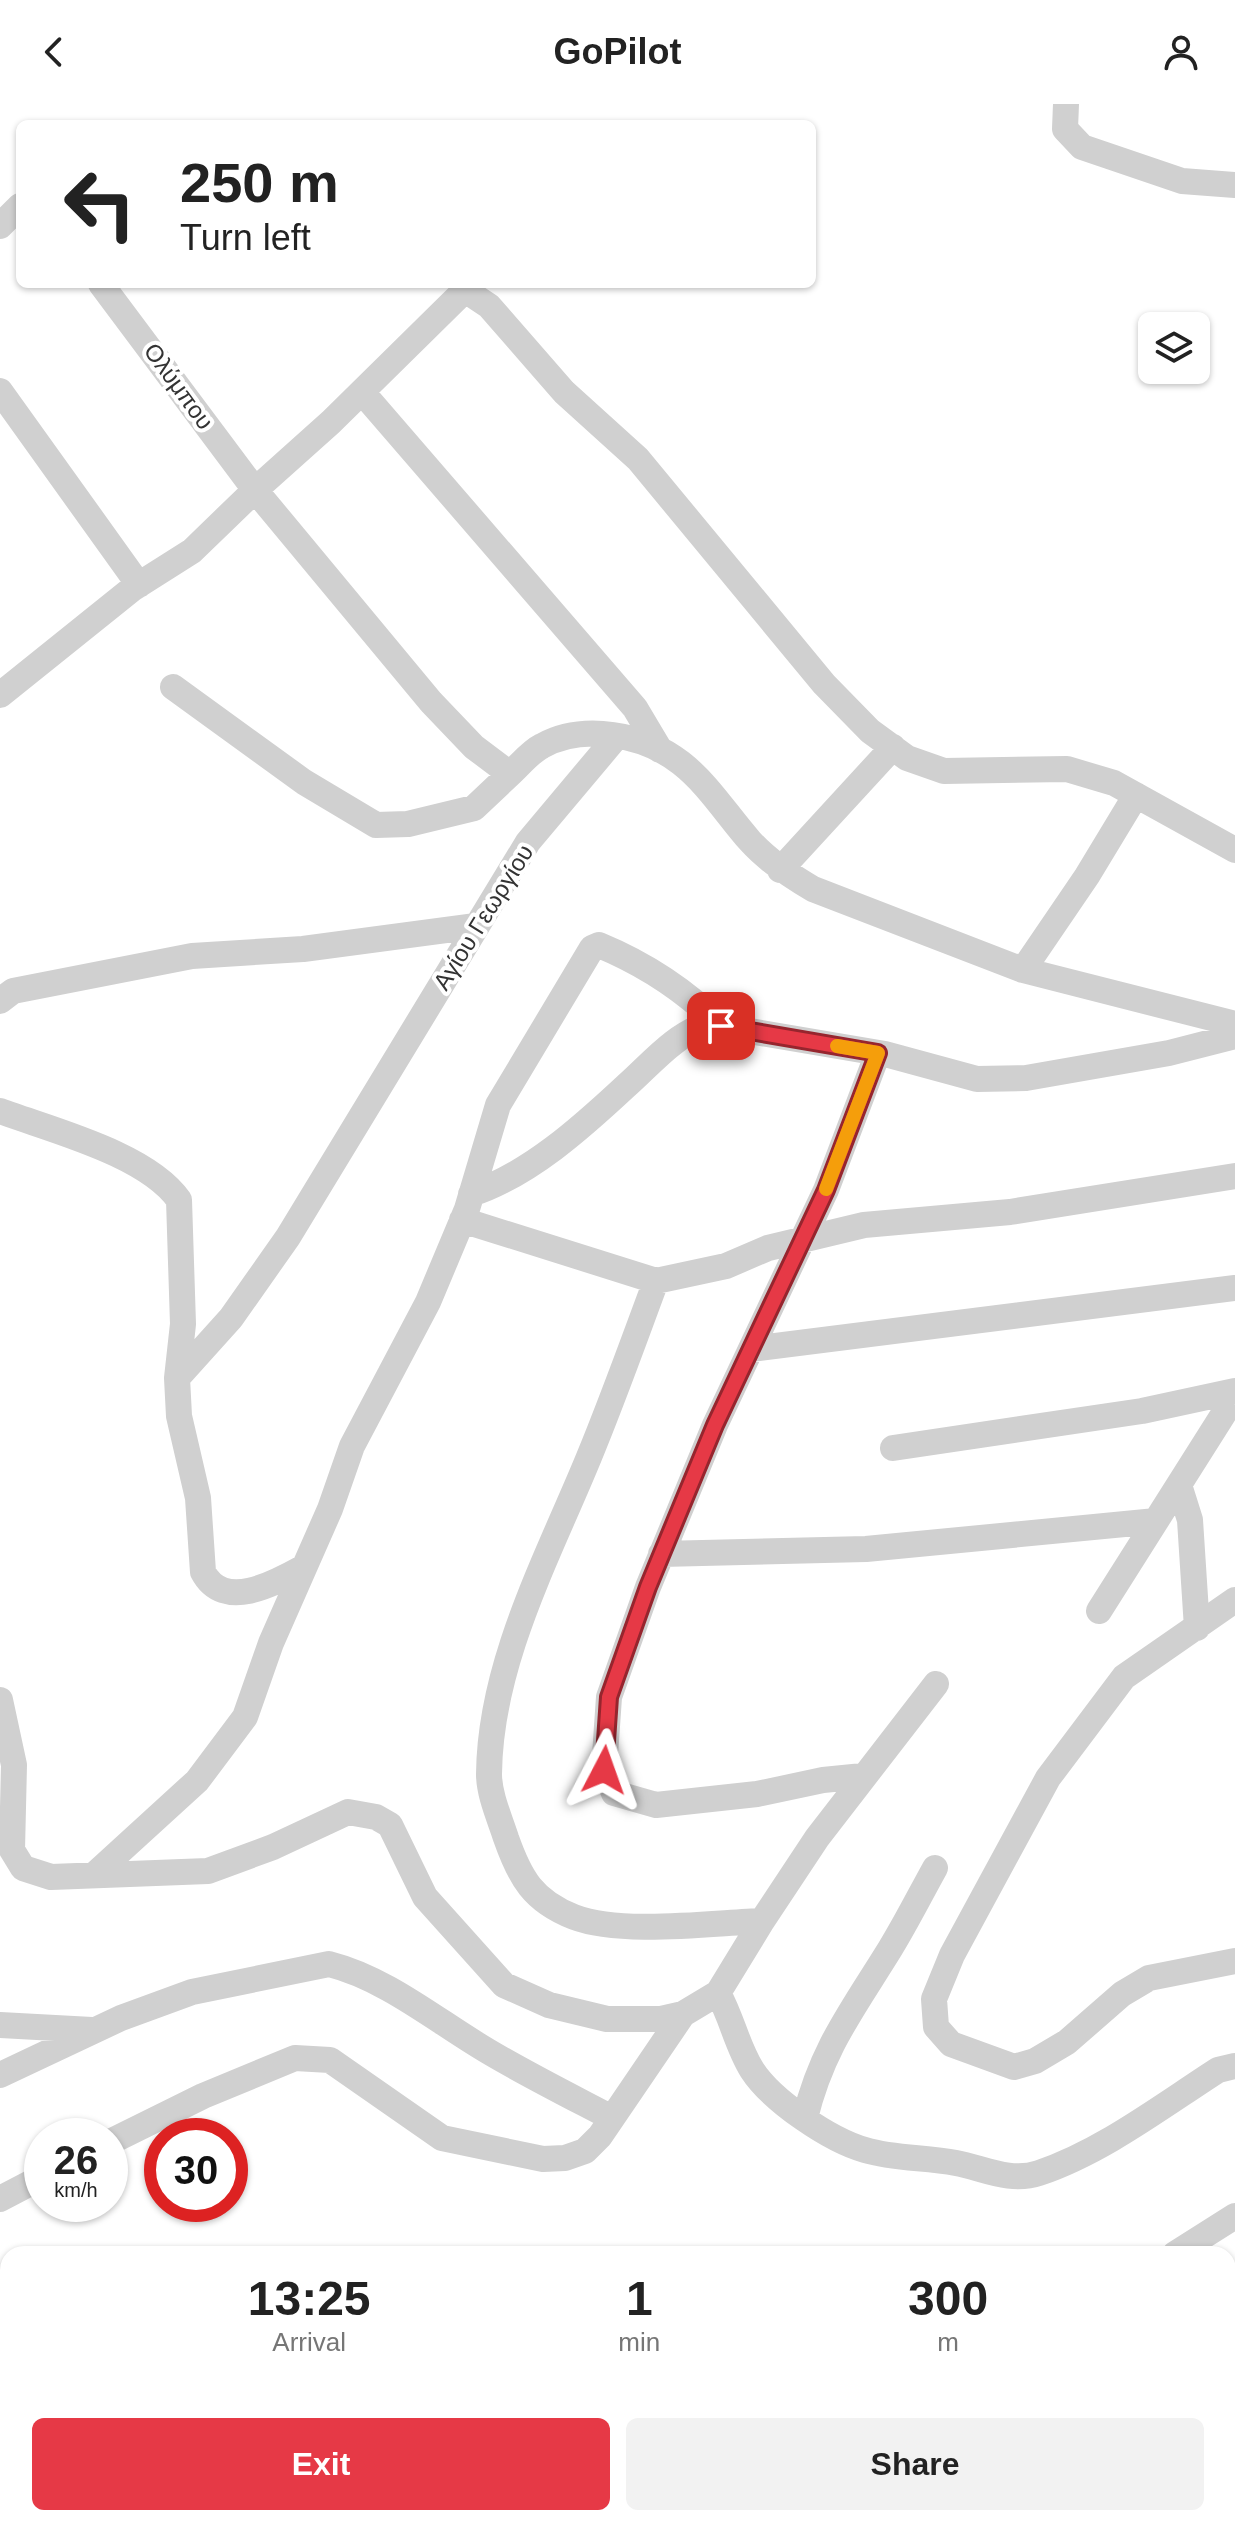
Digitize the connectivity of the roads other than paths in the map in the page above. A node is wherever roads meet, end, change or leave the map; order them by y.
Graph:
1 (1066, 104) edge
2 (1235, 185) edge
3 (16, 210) edge
4 (0, 226) edge
5 (104, 288) edge
6 (0, 391) edge
7 (362, 392) junction
8 (255, 490) junction
9 (139, 585) junction
10 (173, 687) dead end
11 (0, 695) edge
12 (617, 736) junction
13 (893, 747) junction
14 (660, 750) junction
15 (510, 774) junction
16 (1136, 795) junction
17 (1235, 850) edge
18 (780, 870) junction
19 (476, 926) junction
20 (1023, 970) junction
21 (0, 1001) edge
22 (1235, 1024) edge
23 (721, 1026) junction
24 (1235, 1036) edge
25 (878, 1053) junction
26 (0, 1111) edge
27 (1235, 1176) edge
28 (471, 1194) junction
29 (462, 1220) junction
30 (804, 1238) junction
31 (656, 1281) junction
32 (1235, 1288) edge
33 (751, 1349) junction
34 (177, 1378) junction
35 (1235, 1394) edge
36 (893, 1448) dead end
37 (1179, 1485) junction
38 (1156, 1521) junction
39 (661, 1554) junction
40 (304, 1567) junction
41 (1235, 1600) edge
42 (1099, 1611) dead end
43 (1197, 1628) junction
44 (936, 1684) dead end
45 (0, 1700) edge
46 (863, 1776) junction
47 (935, 1868) dead end
48 (94, 1875) junction
49 (762, 1921) junction
50 (1235, 1961) edge
51 (718, 1993) junction
52 (683, 2014) junction
53 (0, 2025) edge
54 (96, 2030) junction
55 (1235, 2066) edge
56 (0, 2075) edge
57 (612, 2118) junction
58 (805, 2118) junction
59 (128, 2134) edge
60 (24, 2186) edge
61 (0, 2199) edge
62 (1235, 2216) edge
63 (1188, 2246) edge

1 - 2 street
3 - 4 street
5 - 8 street, Ολύμπου
6 - 9 street
7 - 8 street
7 - 13 street
7 - 14 street
8 - 9 street
8 - 15 street, Ολύμπου
9 - 11 street
10 - 15 street
12 - 14 street
12 - 15 street
12 - 19 street, Αγίου Γεωργίου
13 - 16 street
13 - 18 street
14 - 18 street
16 - 17 street
16 - 20 street
18 - 20 street
19 - 21 street
19 - 34 street, Αγίου Γεωργίου
20 - 22 street
23 - 25 street
23 - 28 street
23 - 28 street
24 - 25 street
25 - 30 street
26 - 34 street
27 - 30 street
28 - 29 street
29 - 31 street
29 - 40 street
30 - 31 street
30 - 33 street
31 - 49 street
32 - 33 street
33 - 39 street
34 - 40 street
35 - 36 street
35 - 37 street
37 - 38 street
37 - 43 street
38 - 39 street
38 - 42 street
39 - 46 street
40 - 48 street
41 - 43 street
43 - 50 street
44 - 46 street
45 - 48 street
46 - 49 street
47 - 58 street
48 - 52 street
49 - 51 street
51 - 52 street
51 - 58 street
52 - 57 street
53 - 54 street
54 - 56 street
54 - 57 street
55 - 58 street
57 - 59 street
60 - 61 street
62 - 63 street

